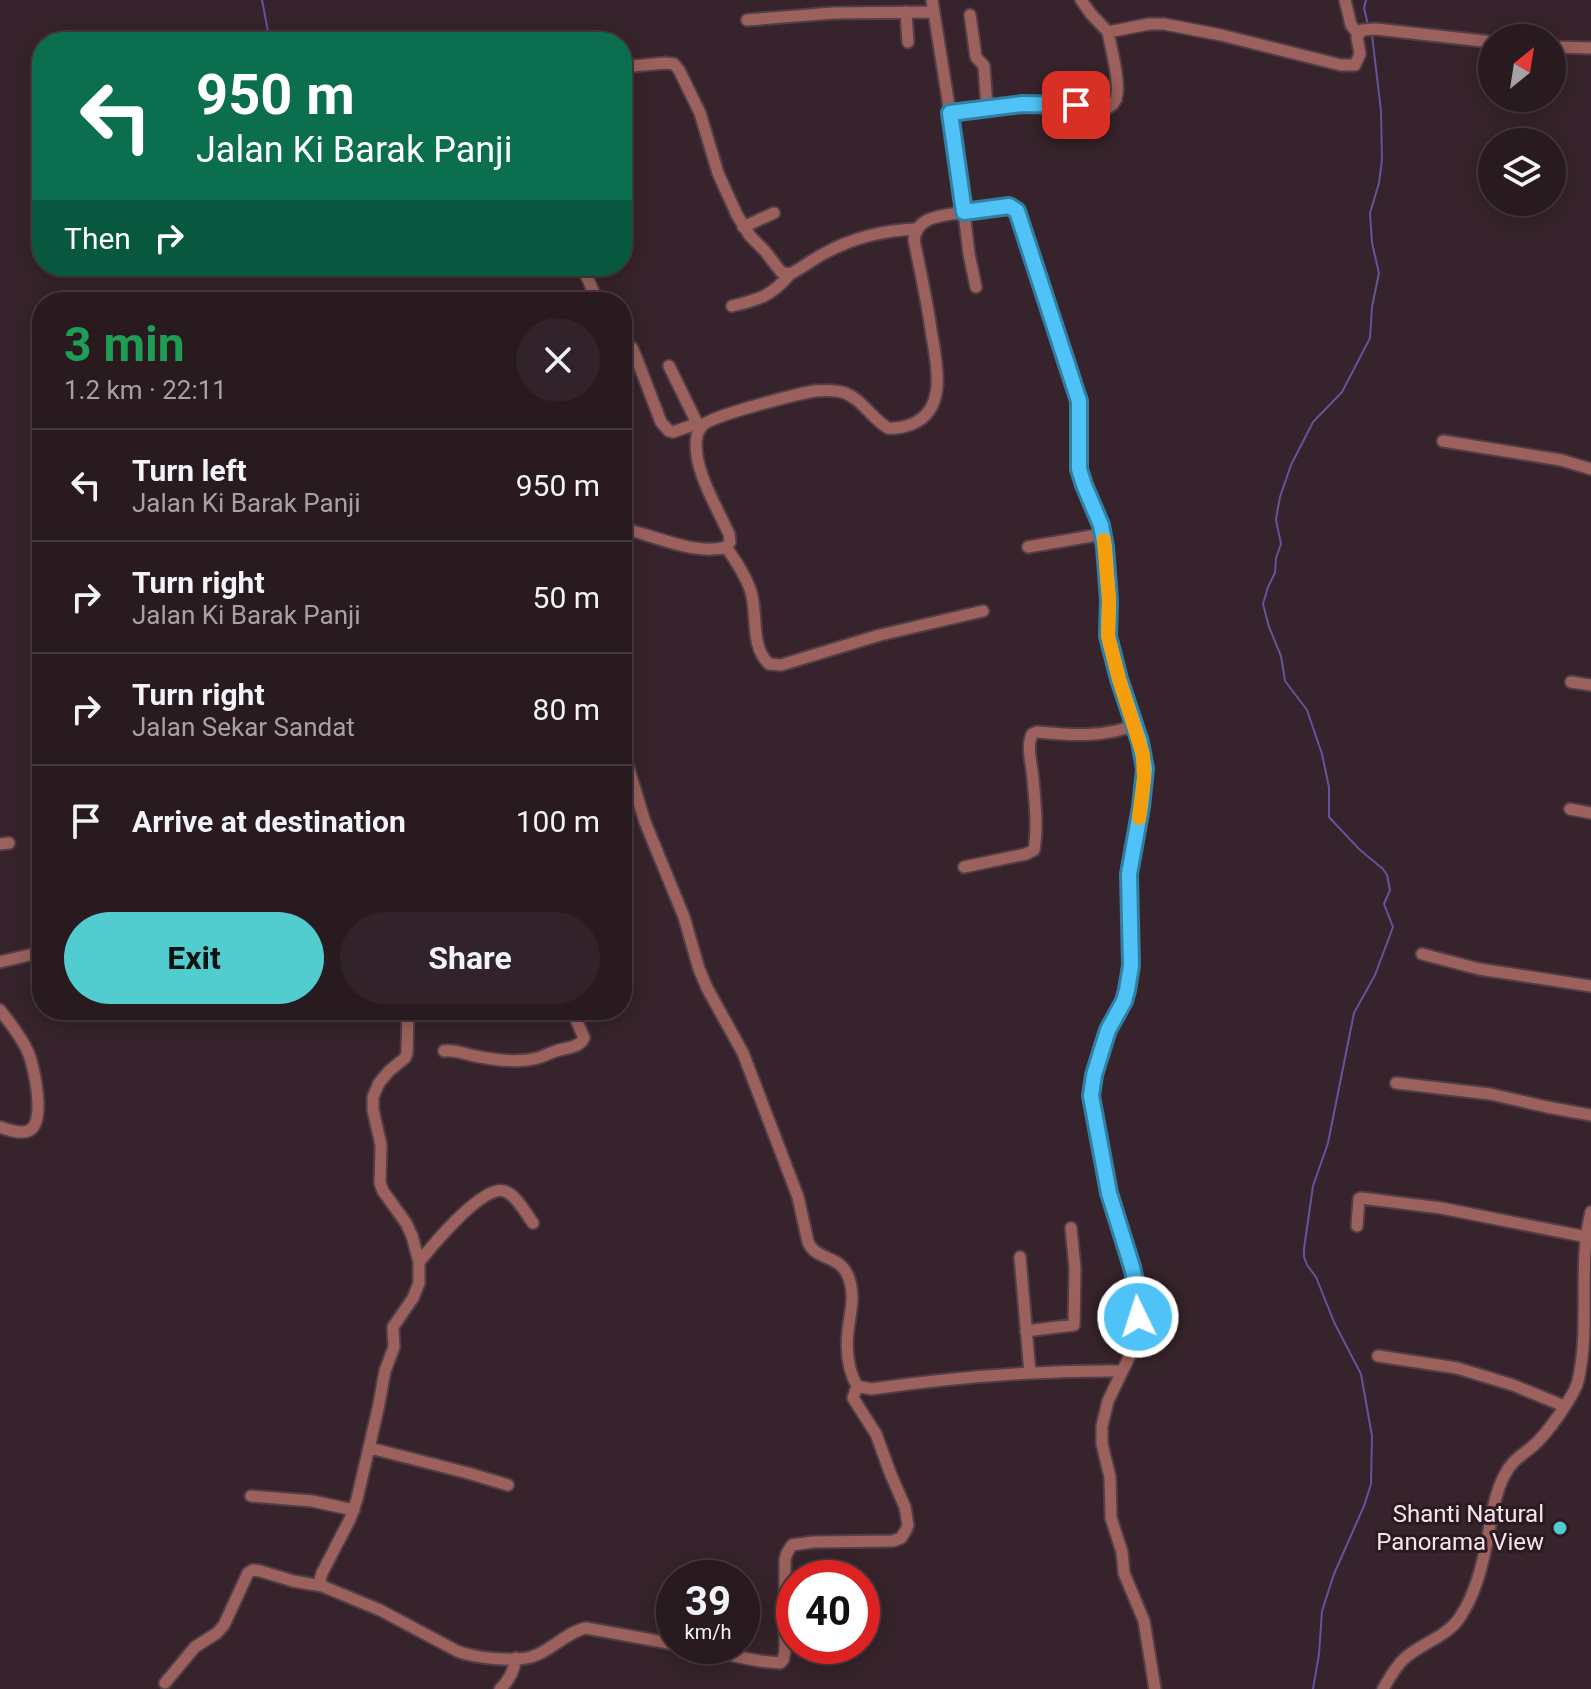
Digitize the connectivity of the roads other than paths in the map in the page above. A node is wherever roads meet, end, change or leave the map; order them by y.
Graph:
1 (1081, 0) edge
2 (1345, 0) edge
3 (933, 6) edge
4 (906, 12) junction
5 (970, 15) dead end
6 (747, 20) dead end
7 (1108, 32) junction
8 (1360, 32) junction
9 (1478, 40) edge
10 (908, 42) dead end
11 (1566, 47) edge
12 (1591, 48) edge
13 (632, 66) edge
14 (987, 108) junction
15 (950, 113) junction
16 (964, 212) junction
17 (774, 213) dead end
18 (743, 227) junction
19 (917, 229) junction
20 (790, 274) junction
21 (976, 287) dead end
22 (732, 306) dead end
23 (632, 348) edge
24 (669, 366) dead end
25 (698, 427) junction
26 (1443, 441) dead end
27 (1591, 469) edge
28 (632, 531) edge
29 (1103, 534) junction
30 (726, 547) junction
31 (1028, 547) dead end
32 (983, 611) dead end
33 (1571, 682) dead end
34 (1591, 685) edge
35 (1135, 725) junction
36 (632, 780) edge
37 (1570, 809) dead end
38 (1591, 813) edge
39 (964, 867) dead end
40 (32, 954) edge
41 (1422, 954) dead end
42 (0, 962) edge
43 (1591, 986) edge
44 (0, 1010) edge
45 (408, 1020) edge
46 (576, 1020) edge
47 (444, 1051) dead end
48 (1396, 1083) dead end
49 (1591, 1115) edge
50 (0, 1127) edge
51 (1591, 1212) edge
52 (533, 1223) dead end
53 (1357, 1226) dead end
54 (1071, 1228) dead end
55 (1587, 1237) junction
56 (1020, 1257) dead end
57 (419, 1262) junction
58 (1026, 1331) junction
59 (1378, 1356) dead end
60 (1122, 1371) junction
61 (1030, 1373) junction
62 (857, 1386) junction
63 (1564, 1406) junction
64 (370, 1448) junction
65 (508, 1485) dead end
66 (251, 1496) dead end
67 (354, 1510) junction
68 (322, 1586) junction
69 (656, 1641) edge
70 (516, 1658) junction
71 (760, 1661) edge
72 (165, 1683) dead end
73 (500, 1689) edge
74 (1155, 1689) edge
75 (1383, 1689) edge

1 - 7 street
2 - 8 street
3 - 4 street
3 - 15 street
4 - 6 street
4 - 10 street
5 - 14 street
7 - 8 street
7 - 14 street
8 - 9 street
11 - 12 street
13 - 18 street
14 - 15 street
15 - 16 street
16 - 19 street
16 - 21 street
16 - 29 street
17 - 18 street
18 - 20 street
19 - 20 street
19 - 25 street
20 - 22 street
23 - 25 street
24 - 25 street
25 - 30 street
26 - 27 street
28 - 30 street
29 - 31 street
29 - 35 street
30 - 32 street
33 - 34 street
35 - 39 street
35 - 60 street
36 - 62 street
37 - 38 street
40 - 42 street
41 - 43 street
44 - 50 street
45 - 57 street
46 - 47 street
48 - 49 street
51 - 55 street
52 - 57 street
53 - 55 street
54 - 58 street
55 - 63 street
56 - 58 street
57 - 64 street
58 - 61 street
59 - 63 street
60 - 61 street
60 - 74 street
61 - 62 street
62 - 71 street
63 - 75 street
64 - 65 street
64 - 67 street
66 - 67 street
67 - 68 street
68 - 70 street
68 - 72 street
69 - 70 street
70 - 73 street

